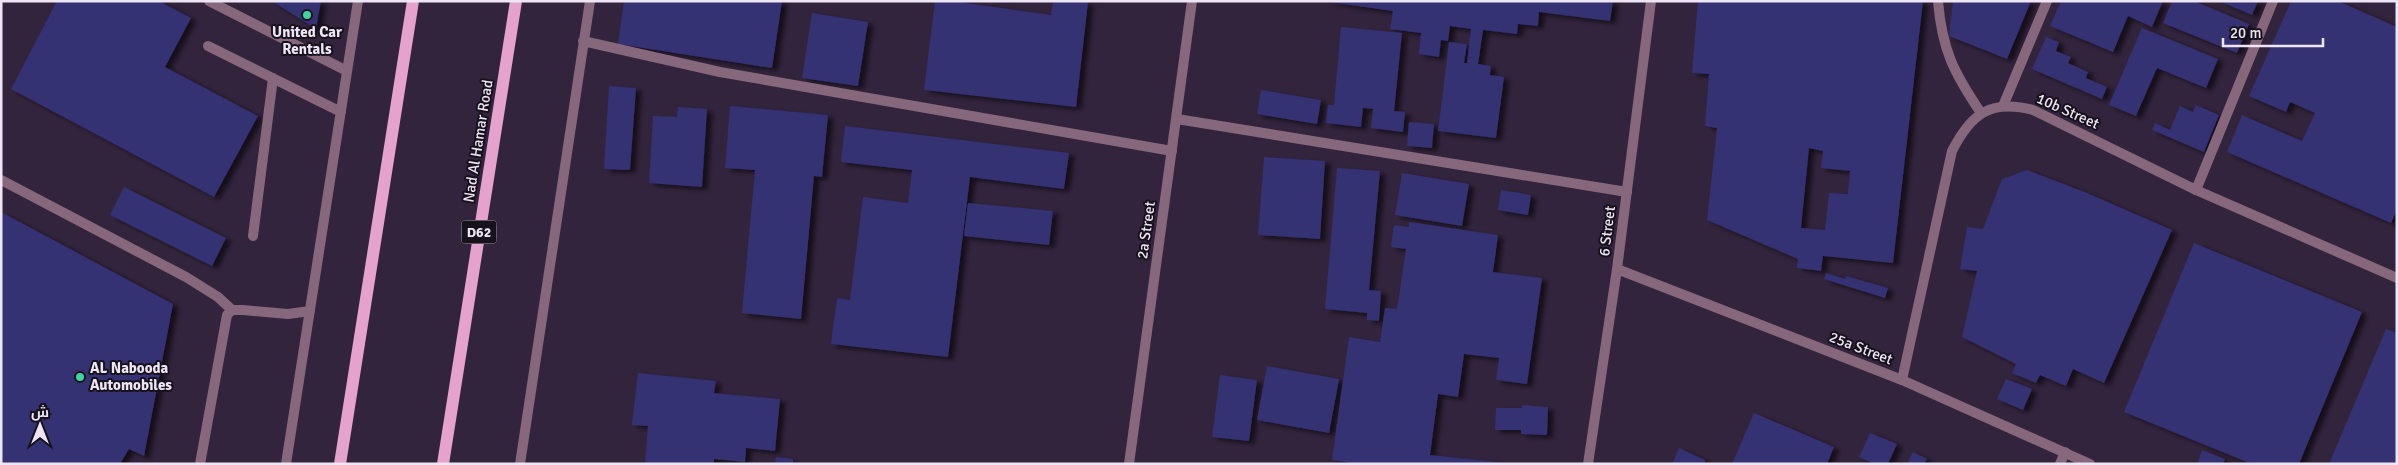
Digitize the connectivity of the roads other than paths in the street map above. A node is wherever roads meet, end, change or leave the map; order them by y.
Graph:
1 (209, 1) edge
2 (358, 1) edge
3 (413, 1) edge
4 (516, 1) edge
5 (590, 1) edge
6 (1192, 1) edge
7 (1651, 1) edge
8 (1938, 1) edge
9 (2047, 1) edge
10 (2273, 1) edge
11 (584, 41) junction
12 (208, 46) dead end
13 (347, 71) junction
14 (273, 78) junction
15 (2003, 106) junction
16 (340, 112) junction
17 (1981, 113) junction
18 (1177, 119) junction
19 (1172, 151) junction
20 (1, 180) edge
21 (2196, 190) junction
22 (1627, 192) junction
23 (253, 236) dead end
24 (1617, 269) junction
25 (2397, 278) edge
26 (232, 310) junction
27 (310, 311) junction
28 (1902, 380) junction
29 (2065, 452) junction
30 (200, 464) edge
31 (286, 464) edge
32 (340, 464) edge
33 (443, 464) edge
34 (520, 464) edge
35 (1129, 464) edge
36 (1588, 464) edge
37 (2060, 464) edge
38 (2090, 464) edge

1 - 13 street
2 - 13 street
3 - 32 main road
4 - 33 main road, Nad Al Hamar Road / D62
5 - 11 street
6 - 18 street, 2a Street
7 - 22 street, 6 Street
8 - 17 street
9 - 15 street
10 - 21 street
11 - 19 street
11 - 34 street
12 - 14 street
13 - 16 street
14 - 16 street
14 - 23 street
15 - 17 street, 10b Street
15 - 21 street, 10b Street
16 - 27 street
17 - 28 street, 10b Street
18 - 19 street, 2a Street
18 - 22 street
19 - 35 street, 2a Street
20 - 26 street
21 - 25 street, 10b Street
22 - 24 street, 6 Street
24 - 28 street, 25a Street
24 - 36 street, 6 Street
26 - 27 street
26 - 30 street
27 - 31 street
28 - 29 street, 25a Street
29 - 37 street
29 - 38 street, 25a Street

